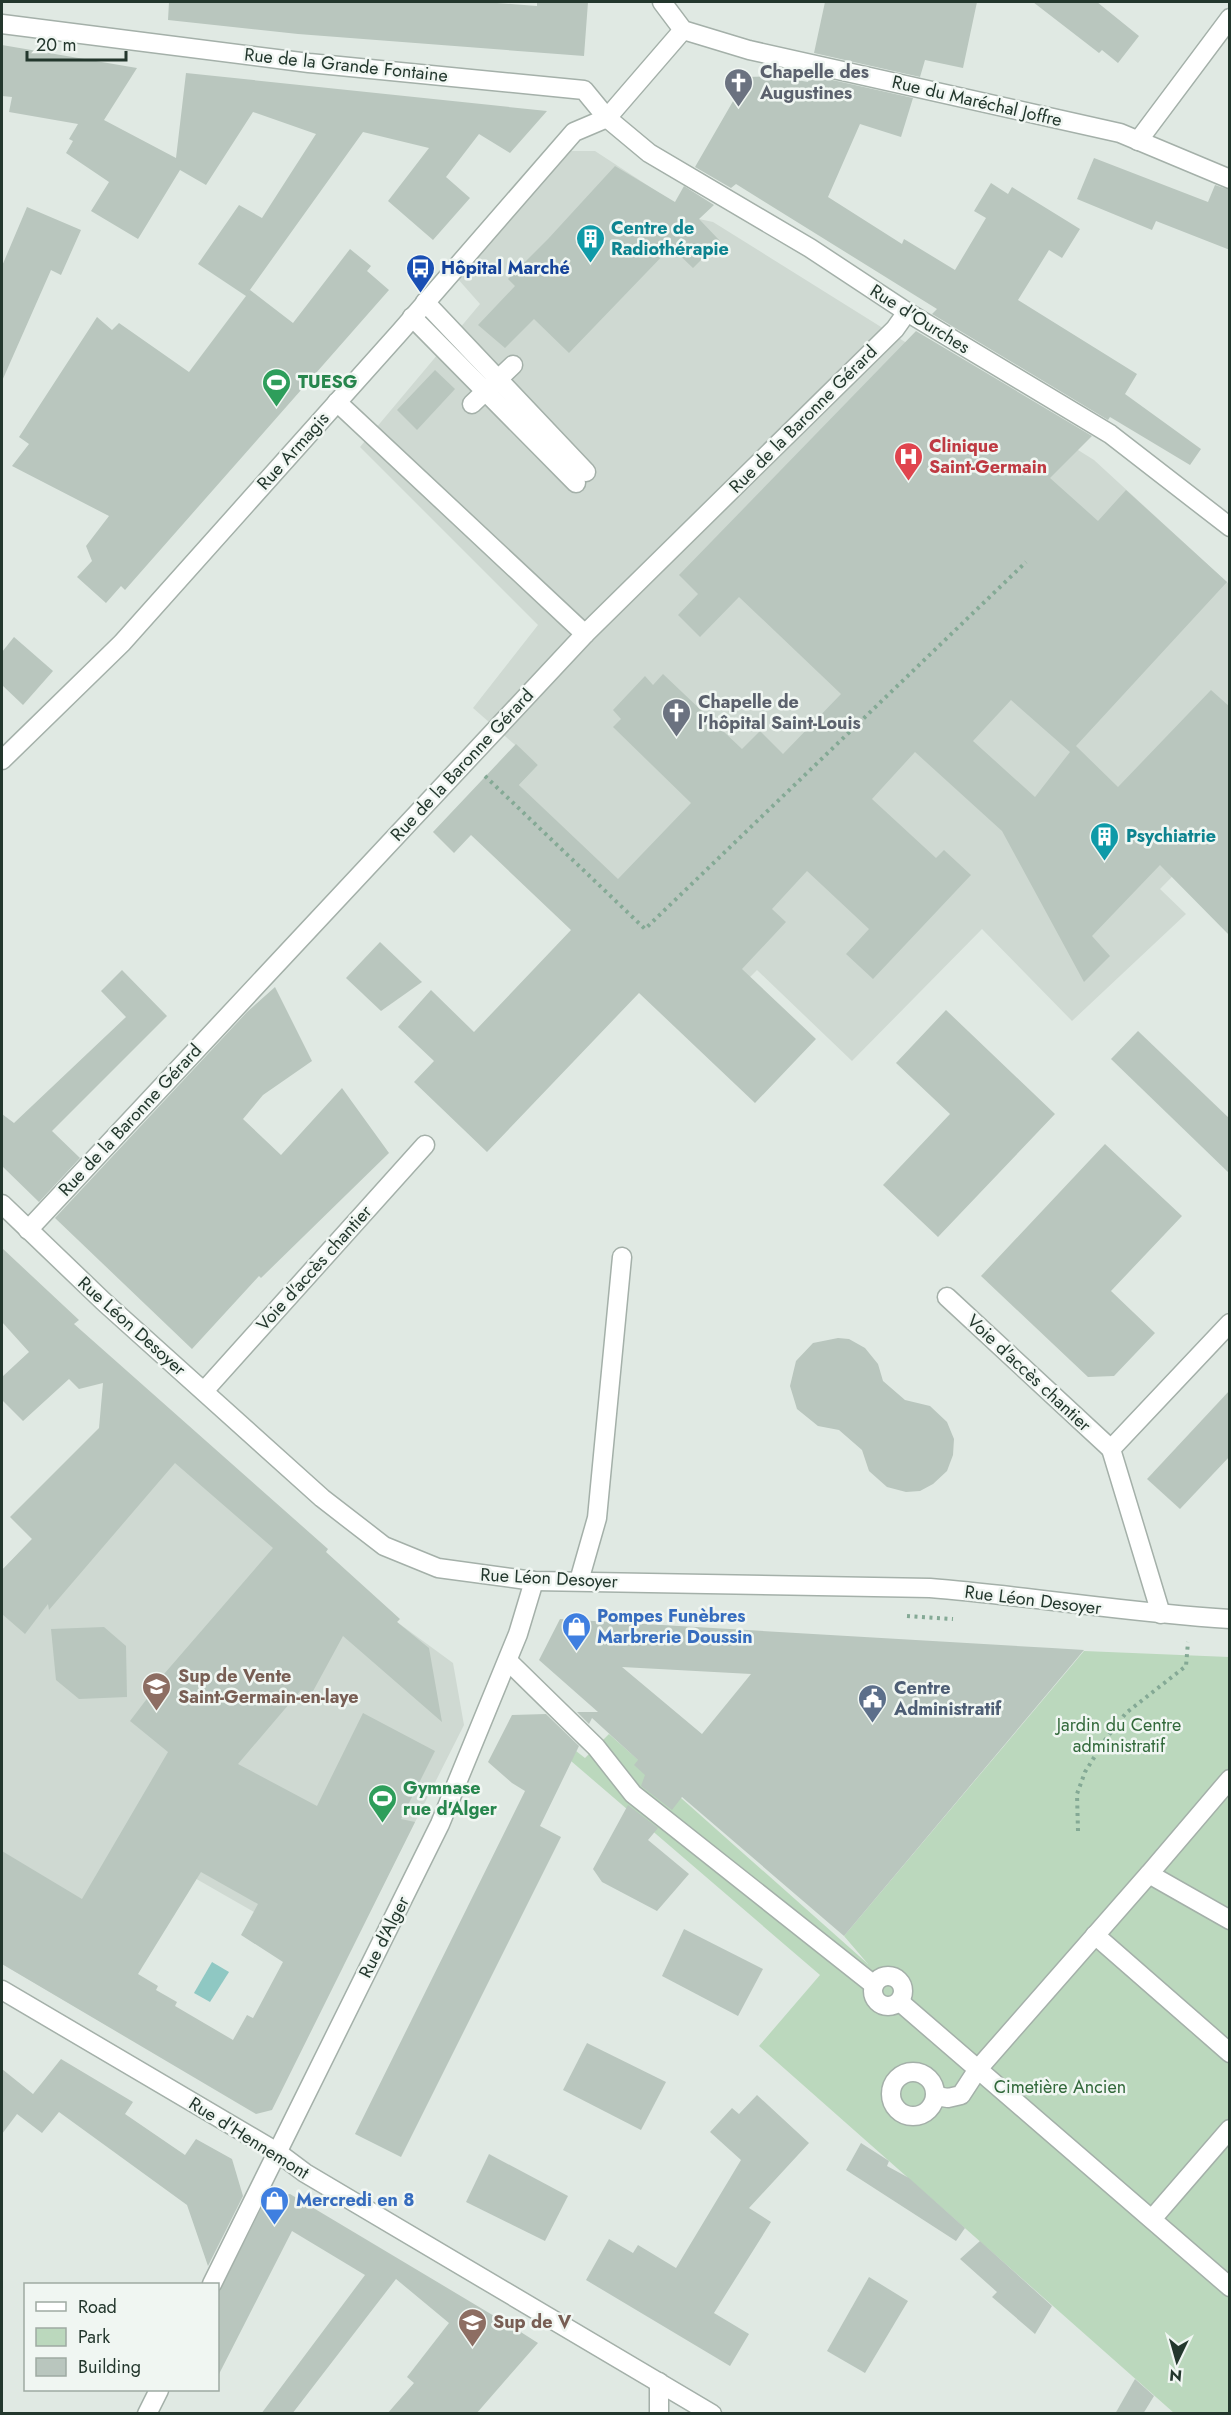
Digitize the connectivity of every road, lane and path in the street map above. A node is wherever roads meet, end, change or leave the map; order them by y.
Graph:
1 (662, 2) edge
2 (1230, 18) edge
3 (2, 24) edge
4 (683, 30) junction
5 (607, 118) junction
6 (1138, 141) junction
7 (1230, 179) edge
8 (425, 302) junction
9 (907, 312) junction
10 (412, 317) junction
11 (513, 365) dead end
12 (485, 392) junction
13 (337, 402) junction
14 (581, 478) dead end
15 (1230, 527) edge
16 (1026, 562) dead end
17 (585, 634) junction
18 (467, 759) junction
19 (2, 760) edge
20 (425, 1145) dead end
21 (2, 1204) edge
22 (28, 1230) junction
23 (622, 1257) dead end
24 (947, 1297) dead end
25 (1230, 1323) edge
26 (204, 1391) junction
27 (1111, 1449) junction
28 (534, 1581) junction
29 (579, 1581) junction
30 (1161, 1614) junction
31 (904, 1616) dead end
32 (1230, 1619) edge
33 (963, 1620) dead end
34 (1189, 1632) dead end
35 (508, 1661) junction
36 (1230, 1779) edge
37 (1078, 1831) dead end
38 (1149, 1874) junction
39 (1230, 1920) edge
40 (1095, 1935) junction
41 (2, 1990) edge
42 (1230, 2053) edge
43 (978, 2069) junction
44 (936, 2097) dead end
45 (1230, 2129) edge
46 (277, 2152) junction
47 (1152, 2219) junction
48 (212, 2283) edge
49 (1230, 2287) edge
50 (660, 2382) junction
51 (158, 2391) edge
52 (147, 2414) edge
53 (659, 2414) edge
54 (712, 2414) edge

1 - 4 street
2 - 6 street
3 - 5 street, Rue de la Grande Fontaine
4 - 5 street
4 - 6 street, Rue du Maréchal Joffre
5 - 8 street, Rue Armagis
5 - 9 street, Rue d'Ourches
6 - 7 street, Rue du Maréchal Joffre
8 - 10 street, Rue Armagis
8 - 12 street
9 - 15 street, Rue d'Ourches
9 - 17 street, Rue de la Baronne Gérard
10 - 12 street
10 - 13 street, Rue Armagis
11 - 12 street
12 - 14 street
13 - 17 street
13 - 19 street, Rue Armagis
16 - 18 path
17 - 18 street, Rue de la Baronne Gérard
18 - 22 street, Rue de la Baronne Gérard
20 - 26 street, Voie d'accès chantier
21 - 22 street, Rue Léon Desoyer
22 - 26 street, Rue Léon Desoyer
23 - 29 street
24 - 27 street, Voie d'accès chantier
25 - 27 street
26 - 28 street, Rue Léon Desoyer
27 - 30 street
28 - 29 street, Rue Léon Desoyer
28 - 35 street, Rue d'Alger
29 - 30 street, Rue Léon Desoyer
30 - 32 street, Rue Léon Desoyer
31 - 33 path
34 - 37 path
35 - 43 street
35 - 46 street, Rue d'Alger
36 - 38 street
38 - 39 street
38 - 40 street
40 - 42 street
40 - 43 street
41 - 46 street, Rue d'Hennemont
43 - 44 street
43 - 47 street
45 - 47 street
46 - 48 street, Rue d'Alger
46 - 50 street, Rue d'Hennemont
47 - 49 street
50 - 53 street
50 - 54 street, Rue d'Hennemont
51 - 52 street

